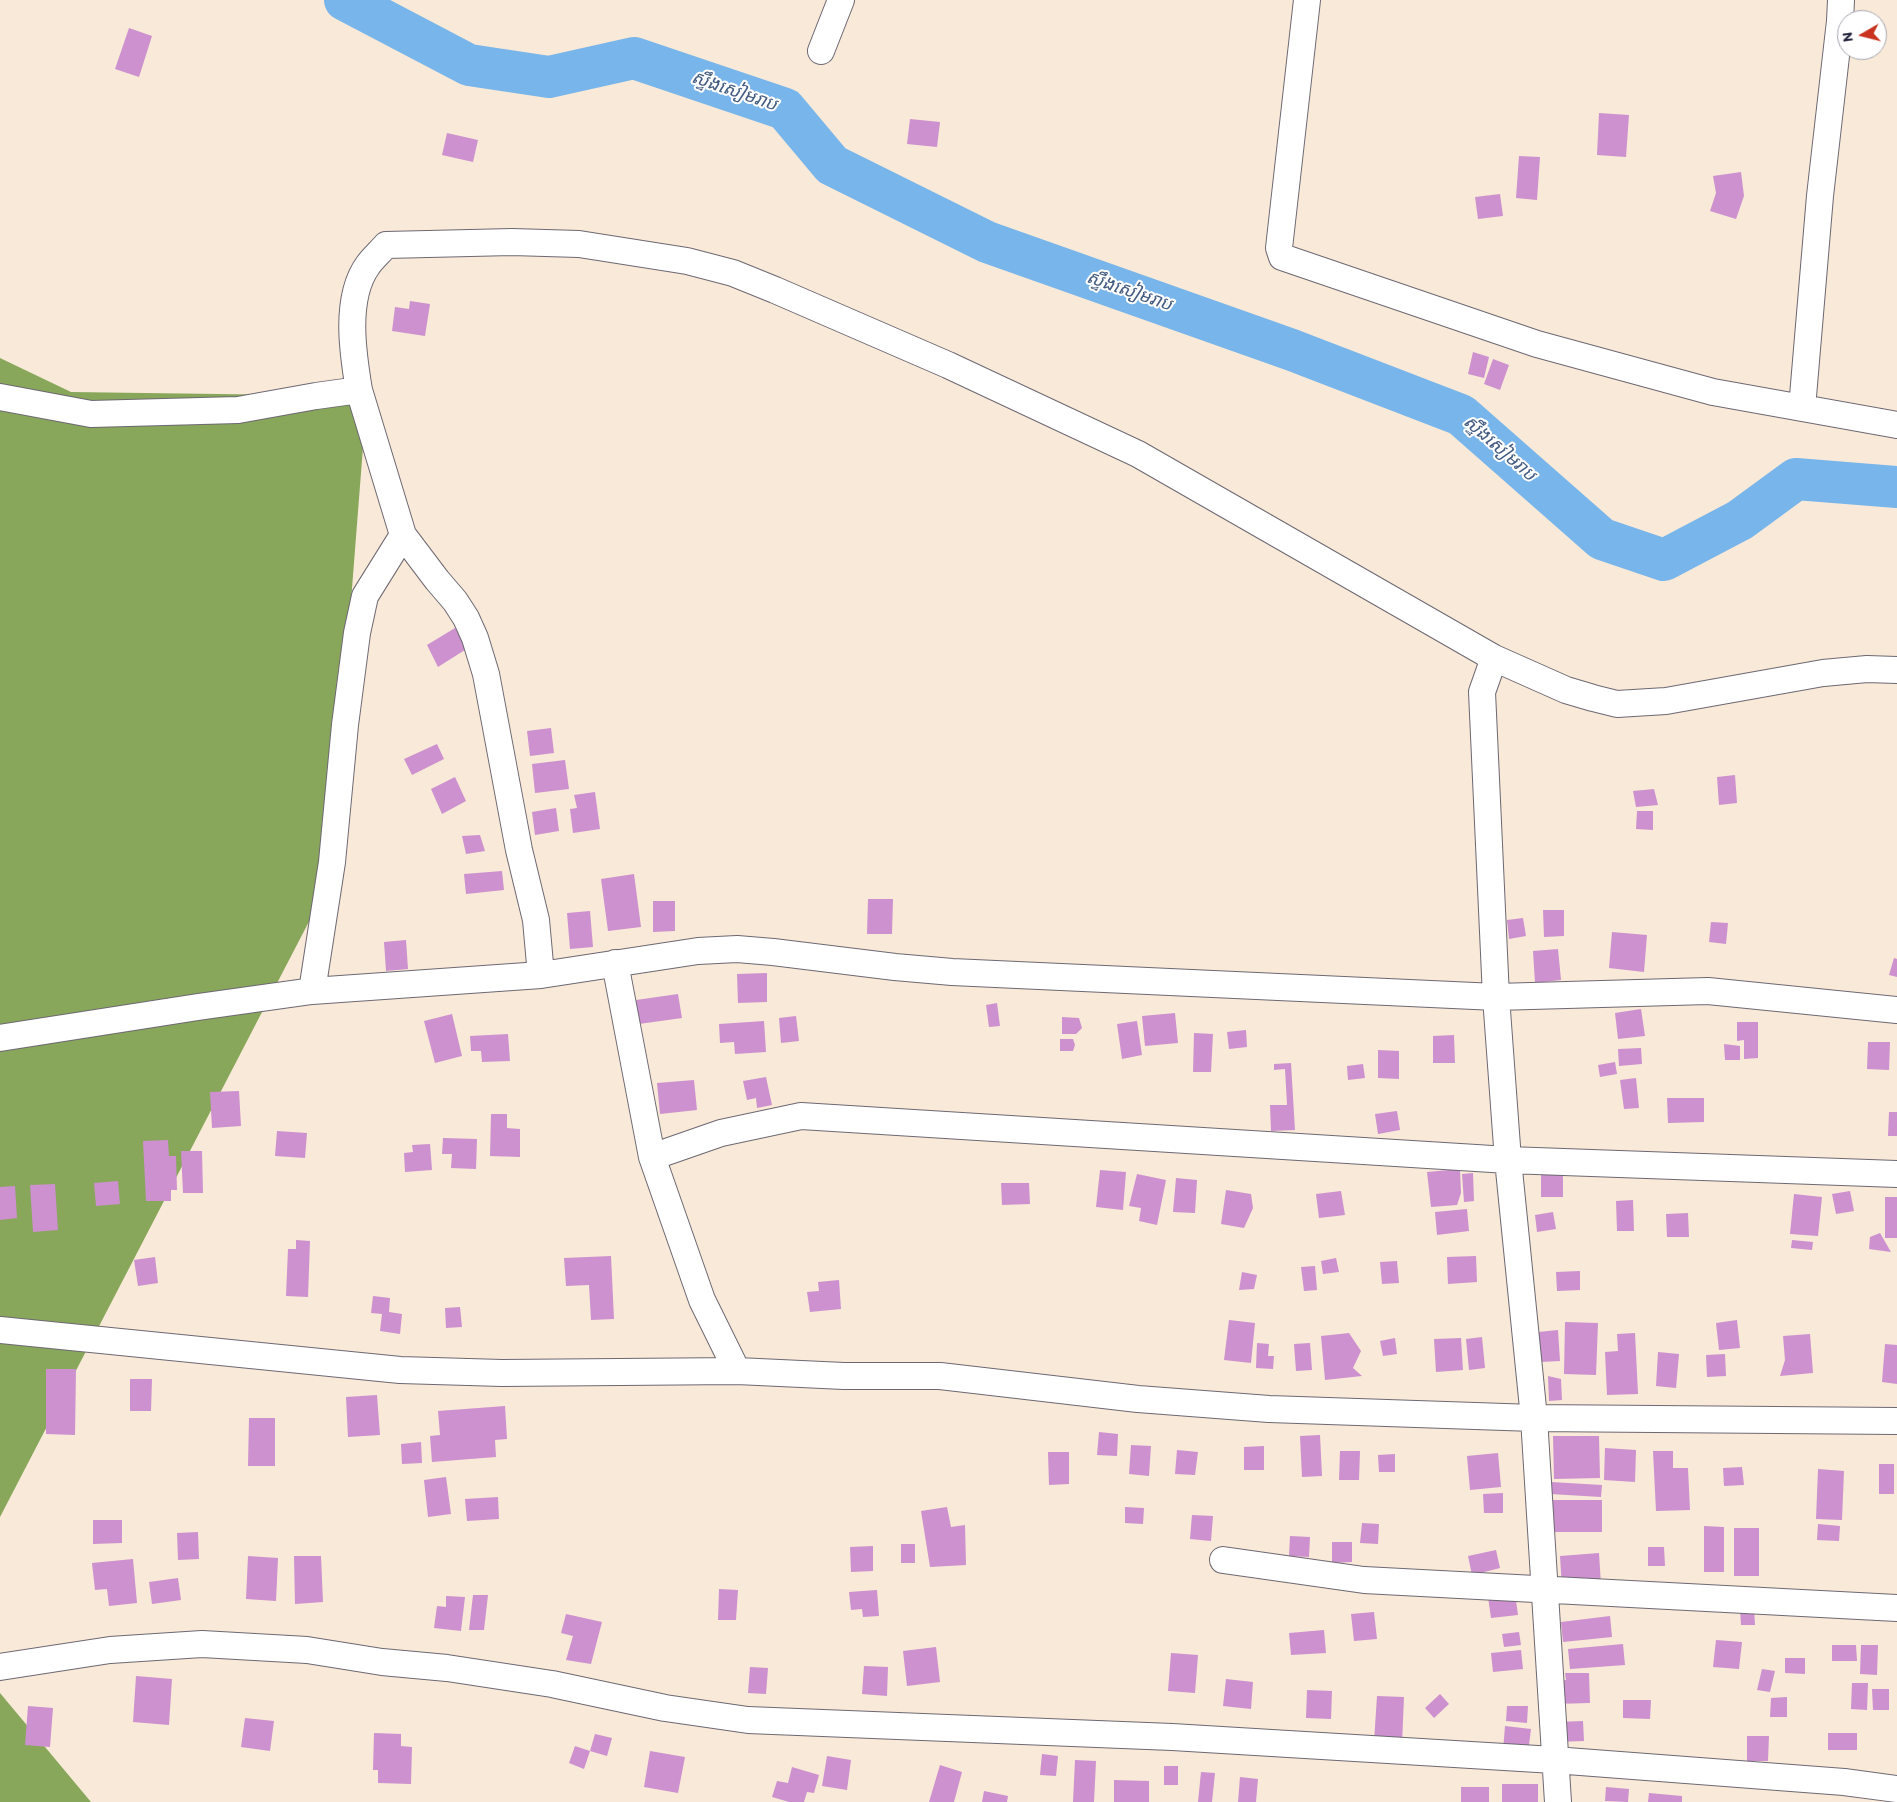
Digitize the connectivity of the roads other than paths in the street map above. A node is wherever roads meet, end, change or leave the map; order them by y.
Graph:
1 (841, 0) edge
2 (1307, 0) edge
3 (1840, 0) edge
4 (821, 51) dead end
5 (359, 390) junction
6 (0, 397) edge
7 (1802, 408) junction
8 (1897, 424) edge
9 (403, 535) junction
10 (1494, 658) junction
11 (1897, 670) edge
12 (615, 963) junction
13 (541, 975) junction
14 (312, 992) junction
15 (1496, 997) junction
16 (1897, 1010) edge
17 (0, 1038) edge
18 (652, 1157) junction
19 (1508, 1160) junction
20 (1897, 1174) edge
21 (0, 1330) edge
22 (736, 1371) junction
23 (1534, 1418) junction
24 (1897, 1421) edge
25 (1223, 1560) dead end
26 (1544, 1588) junction
27 (1897, 1608) edge
28 (0, 1667) edge
29 (1554, 1760) junction
30 (1897, 1789) edge
31 (1558, 1802) edge

1 - 4 street
2 - 7 street
3 - 7 street
5 - 6 street
5 - 9 street
5 - 10 street
7 - 8 street
9 - 13 street
9 - 14 street
10 - 11 street
10 - 15 street
12 - 13 street
12 - 15 street
12 - 18 street
13 - 14 street
14 - 17 street
15 - 16 street
15 - 19 street
18 - 19 street
18 - 22 street
19 - 20 street
19 - 23 street
21 - 22 street
22 - 23 street
23 - 24 street
23 - 26 street
25 - 26 street
26 - 27 street
26 - 29 street
28 - 29 street
29 - 30 street
29 - 31 street

